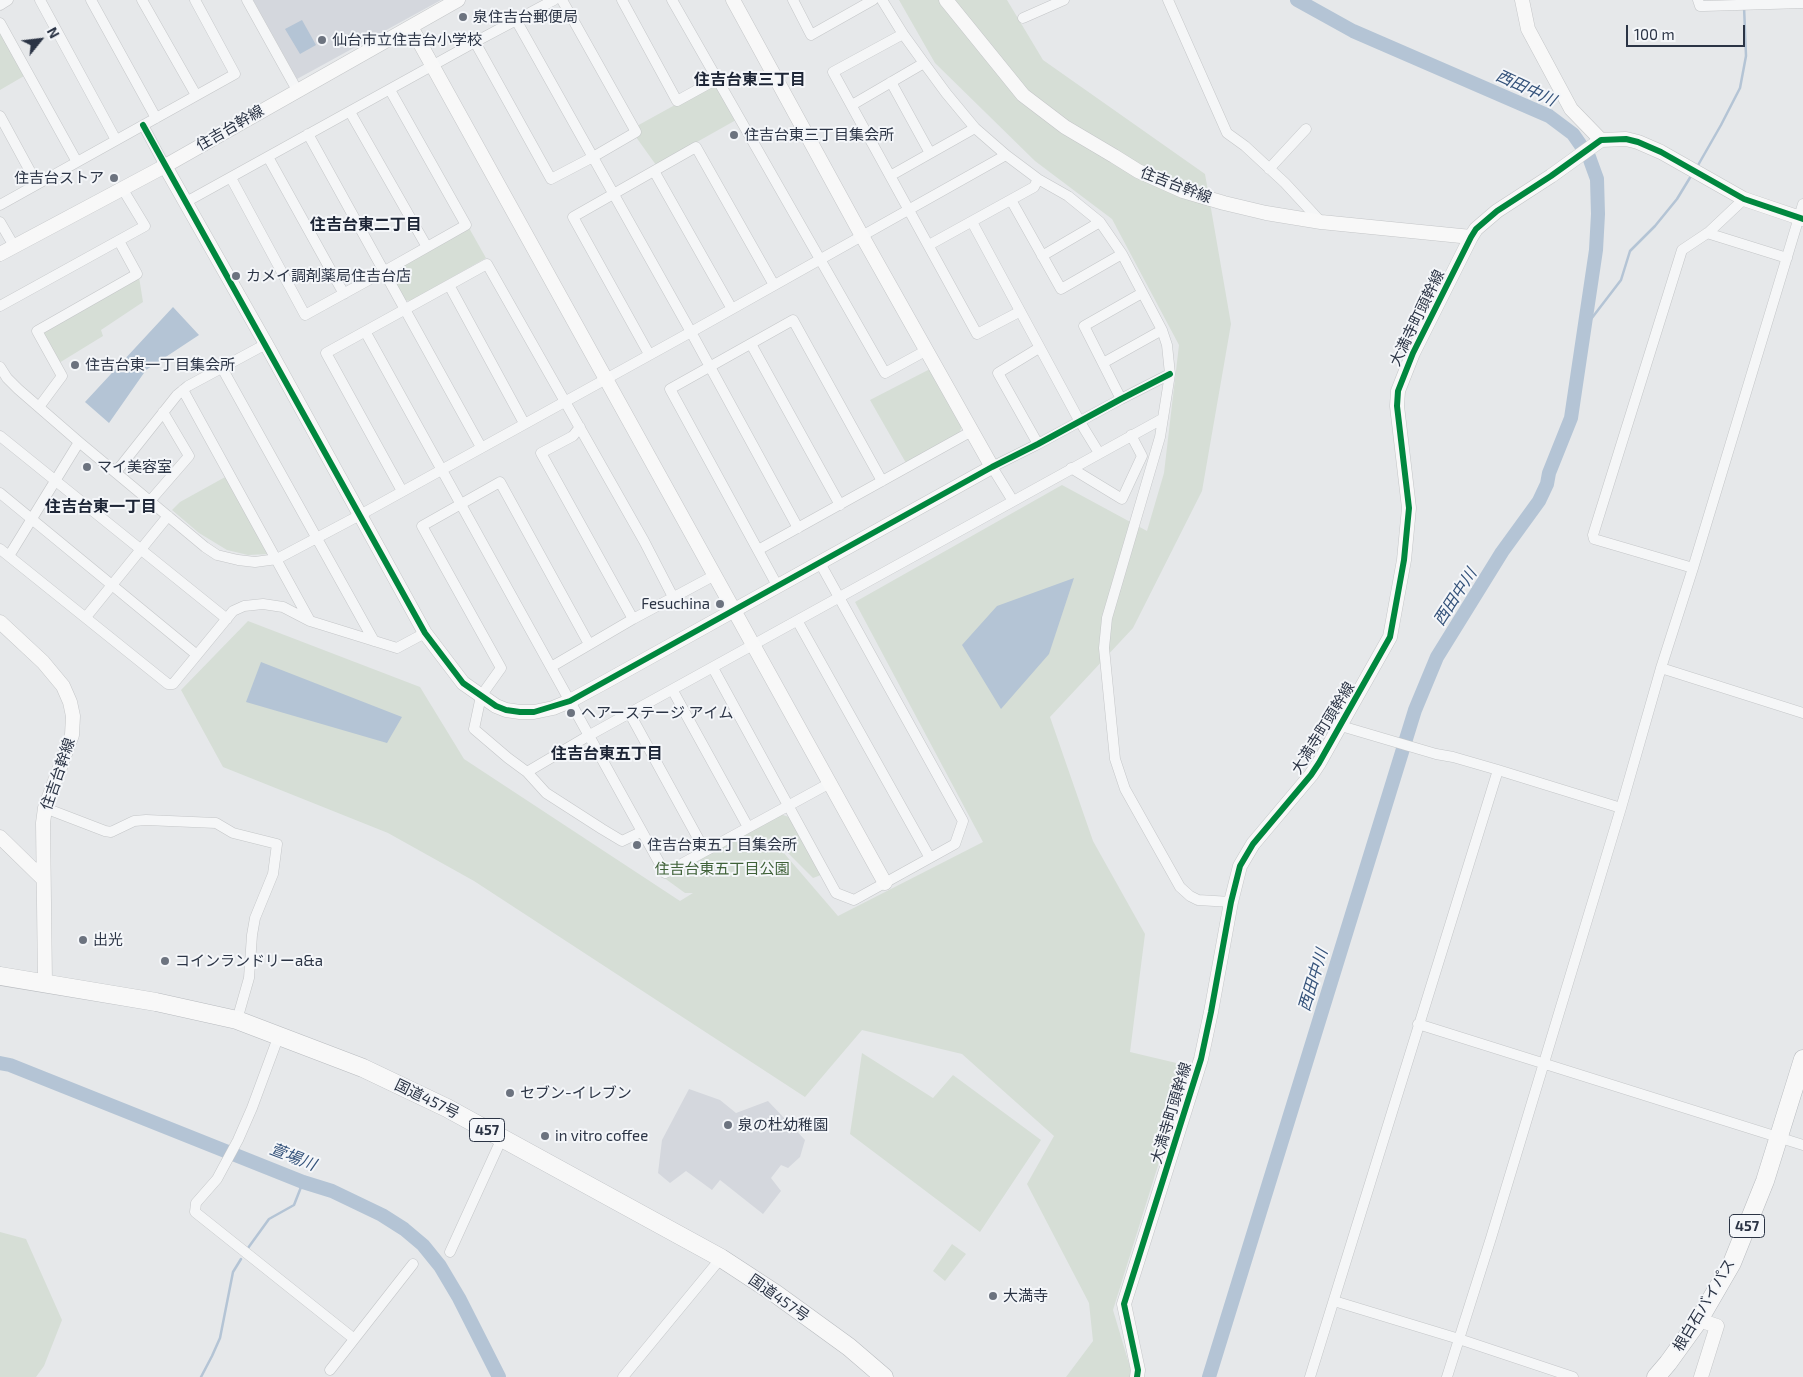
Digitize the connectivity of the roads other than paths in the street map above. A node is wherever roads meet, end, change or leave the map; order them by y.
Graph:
1 (8, 0) edge
2 (40, 0) edge
3 (91, 0) edge
4 (142, 0) edge
5 (195, 0) edge
6 (247, 0) edge
7 (458, 0) edge
8 (554, 0) edge
9 (562, 0) edge
10 (622, 0) edge
11 (672, 0) edge
12 (733, 0) edge
13 (794, 0) edge
14 (873, 0) edge
15 (882, 0) edge
16 (946, 0) edge
17 (1064, 0) edge
18 (1168, 0) edge
19 (1522, 0) edge
20 (1698, 0) edge
21 (1803, 3) edge
22 (0, 5) edge
23 (1023, 18) dead end
24 (516, 20) junction
25 (0, 23) edge
26 (411, 27) junction
27 (903, 34) junction
28 (475, 42) junction
29 (924, 63) junction
30 (433, 67) junction
31 (717, 79) junction
32 (891, 82) junction
33 (297, 90) junction
34 (390, 90) junction
35 (196, 95) junction
36 (852, 105) junction
37 (350, 112) junction
38 (0, 116) edge
39 (156, 118) junction
40 (143, 125) junction
41 (975, 128) junction
42 (1306, 129) dead end
43 (308, 134) junction
44 (116, 140) junction
45 (1598, 142) junction
46 (930, 152) junction
47 (1006, 155) junction
48 (268, 157) junction
49 (593, 157) junction
50 (77, 162) junction
51 (165, 166) junction
52 (1270, 169) junction
53 (654, 171) junction
54 (890, 176) junction
55 (231, 178) junction
56 (1038, 179) junction
57 (37, 184) junction
58 (122, 188) junction
59 (613, 194) junction
60 (1744, 199) junction
61 (1011, 200) junction
62 (186, 202) junction
63 (0, 205) edge
64 (909, 210) junction
65 (1802, 214) edge
66 (0, 222) edge
67 (972, 222) junction
68 (1100, 222) junction
69 (1321, 222) junction
70 (1707, 233) junction
71 (862, 236) junction
72 (1471, 237) junction
73 (119, 241) junction
74 (929, 245) junction
75 (14, 246) junction
76 (427, 248) junction
77 (0, 254) edge
78 (1122, 254) junction
79 (1042, 256) junction
80 (1787, 258) junction
81 (819, 260) junction
82 (384, 272) junction
83 (449, 285) junction
84 (774, 285) junction
85 (1142, 292) junction
86 (344, 294) junction
87 (0, 306) edge
88 (405, 309) junction
89 (732, 309) junction
90 (1019, 312) junction
91 (1162, 330) junction
92 (691, 332) junction
93 (366, 333) junction
94 (266, 344) junction
95 (751, 344) junction
96 (1040, 348) junction
97 (927, 350) junction
98 (650, 354) junction
99 (1103, 363) junction
100 (710, 366) junction
101 (0, 367) edge
102 (222, 368) junction
103 (1170, 374) junction
104 (606, 378) junction
105 (183, 390) junction
106 (1121, 398) junction
107 (564, 401) junction
108 (39, 407) junction
109 (163, 412) junction
110 (1162, 419) junction
111 (1080, 422) junction
112 (524, 423) junction
113 (580, 427) junction
114 (972, 431) junction
115 (1131, 435) junction
116 (0, 436) edge
117 (79, 442) junction
118 (1038, 444) junction
119 (481, 447) junction
120 (1099, 453) junction
121 (992, 467) junction
122 (1071, 468) junction
123 (441, 469) junction
124 (116, 472) junction
125 (55, 480) junction
126 (882, 481) junction
127 (402, 491) junction
128 (0, 493) edge
129 (150, 501) junction
130 (1013, 501) junction
131 (460, 503) junction
132 (840, 505) junction
133 (360, 515) junction
134 (168, 516) junction
135 (32, 520) junction
136 (798, 528) junction
137 (316, 538) junction
138 (0, 549) edge
139 (141, 550) junction
140 (758, 550) junction
141 (9, 556) junction
142 (277, 559) junction
143 (820, 563) junction
144 (1693, 568) junction
145 (715, 575) junction
146 (113, 585) junction
147 (778, 587) junction
148 (673, 597) junction
149 (839, 599) junction
150 (734, 611) junction
151 (86, 617) junction
152 (228, 619) junction
153 (633, 619) junction
154 (310, 621) junction
155 (0, 622) edge
156 (798, 622) junction
157 (424, 633) junction
158 (374, 641) junction
159 (589, 644) junction
160 (754, 645) junction
161 (198, 655) junction
162 (551, 666) junction
163 (713, 668) junction
164 (1661, 668) junction
165 (673, 691) junction
166 (481, 696) junction
167 (570, 701) junction
168 (1803, 713) edge
169 (630, 714) junction
170 (1340, 726) junction
171 (588, 736) junction
172 (1498, 770) junction
173 (527, 772) junction
174 (830, 783) junction
175 (788, 806) junction
176 (46, 808) junction
177 (1621, 808) junction
178 (748, 827) junction
179 (641, 832) junction
180 (0, 837) edge
181 (705, 851) junction
182 (930, 858) junction
183 (42, 878) junction
184 (885, 883) junction
185 (1231, 902) junction
186 (0, 976) edge
187 (45, 983) junction
188 (237, 1020) junction
189 (1418, 1024) junction
190 (279, 1035) junction
191 (1803, 1058) edge
192 (1543, 1064) junction
193 (502, 1138) junction
194 (1779, 1138) junction
195 (1803, 1145) edge
196 (450, 1252) dead end
197 (722, 1258) junction
198 (413, 1264) dead end
199 (1334, 1301) junction
200 (1699, 1320) junction
201 (353, 1338) junction
202 (1459, 1339) junction
203 (330, 1370) dead end
204 (623, 1377) edge
205 (884, 1377) edge
206 (1138, 1377) edge
207 (1310, 1377) edge
208 (1447, 1377) edge
209 (1573, 1377) edge
210 (1656, 1377) edge
211 (1701, 1377) edge

1 - 22 street
2 - 44 street
3 - 39 street
4 - 35 street
5 - 35 street
6 - 33 street
7 - 26 street, 住吉台幹線
8 - 24 street
9 - 49 street
10 - 31 street
11 - 31 street
12 - 71 street
13 - 14 street
15 - 27 street
16 - 69 street, 住吉台幹線
17 - 23 street
18 - 52 street
19 - 45 street
20 - 21 street
24 - 28 street
24 - 49 street
25 - 50 street
26 - 30 street
26 - 33 street, 住吉台幹線
27 - 29 street
27 - 36 street
28 - 30 street
28 - 49 street
29 - 32 street
29 - 41 street
30 - 34 street
30 - 104 street
31 - 81 street
32 - 36 street
32 - 46 street
33 - 51 street, 住吉台幹線
34 - 37 street
34 - 76 street
35 - 39 street
36 - 54 street
37 - 43 street
37 - 76 street
38 - 57 street
39 - 40 street
40 - 44 street
40 - 51 street
41 - 46 street
41 - 47 street
42 - 52 street
43 - 48 street
43 - 82 street
44 - 50 street
45 - 60 street
45 - 72 street, 大満寺町頭幹線
46 - 54 street
47 - 56 street
47 - 64 street
48 - 55 street
48 - 86 street
49 - 59 street
50 - 57 street
51 - 58 street, 住吉台幹線
51 - 62 street
52 - 69 street
53 - 59 street
53 - 84 street
53 - 89 street
54 - 64 street
55 - 62 street
55 - 86 street
56 - 61 street
56 - 68 street
57 - 63 street
58 - 73 street
58 - 75 street, 住吉台幹線
59 - 92 street
59 - 98 street
60 - 65 street
60 - 70 street
61 - 67 street
61 - 79 street
62 - 94 street
64 - 71 street
64 - 74 street
65 - 80 street
66 - 75 street
67 - 74 street
67 - 90 street
68 - 78 street
68 - 79 street
69 - 72 street, 住吉台幹線
70 - 80 street
70 - 144 street
71 - 81 street
71 - 97 street
72 - 170 street, 大満寺町頭幹線
73 - 87 street
73 - 108 street
74 - 90 street
75 - 77 street, 住吉台幹線
76 - 82 street
78 - 79 street
78 - 85 street
80 - 144 street
81 - 84 street
81 - 97 street
82 - 86 street
82 - 88 street
83 - 88 street
83 - 107 street
83 - 112 street
84 - 89 street
85 - 91 street
85 - 99 street
88 - 93 street
88 - 119 street
89 - 92 street
90 - 96 street
91 - 99 street
91 - 103 street
92 - 98 street
92 - 100 street
93 - 123 street
93 - 127 street
94 - 102 street
94 - 133 street
95 - 100 street
95 - 126 street
95 - 132 street
96 - 111 street
96 - 118 street
97 - 114 street
98 - 104 street
99 - 106 street
100 - 136 street
100 - 140 street
101 - 108 street
102 - 105 street
102 - 137 street
103 - 106 street
103 - 110 street
104 - 107 street
104 - 145 street
105 - 109 street
105 - 142 street
106 - 111 street
107 - 112 street
107 - 113 street
108 - 117 street
109 - 124 street
109 - 129 street
110 - 115 street
110 - 185 street
111 - 118 street
111 - 120 street
112 - 119 street
113 - 148 street
113 - 153 street
114 - 121 street
114 - 126 street
115 - 120 street
115 - 122 street
116 - 125 street
117 - 124 street
117 - 125 street
118 - 121 street
119 - 123 street
120 - 122 street
121 - 130 street
121 - 143 street
122 - 130 street
123 - 127 street
123 - 131 street
124 - 129 street
125 - 135 street
125 - 139 street
126 - 132 street
127 - 133 street
128 - 135 street
129 - 134 street
130 - 149 street
131 - 159 street
131 - 162 street
131 - 166 street
132 - 136 street
133 - 137 street
133 - 157 street
134 - 139 street
134 - 142 street
135 - 141 street
135 - 146 street
136 - 140 street
137 - 142 street
137 - 158 street
138 - 141 street
139 - 146 street
139 - 152 street
140 - 147 street
141 - 151 street
142 - 154 street
143 - 147 street
143 - 149 street
144 - 164 street
145 - 148 street
145 - 150 street
146 - 151 street
146 - 161 street
147 - 150 street
148 - 153 street
149 - 156 street
149 - 182 street
150 - 160 street
150 - 167 street
151 - 161 street
152 - 154 street
152 - 161 street
153 - 159 street
154 - 158 street
155 - 176 street, 住吉台幹線
156 - 160 street
156 - 182 street
157 - 158 street
157 - 166 street
159 - 162 street
160 - 163 street
160 - 174 street
162 - 167 street
163 - 165 street
163 - 175 street
164 - 168 street
164 - 177 street
165 - 169 street
165 - 178 street
166 - 167 street
166 - 173 street
167 - 171 street
169 - 171 street
169 - 181 street
170 - 172 street
170 - 185 street, 大満寺町頭幹線
171 - 173 street
171 - 179 street
172 - 177 street
172 - 189 street
173 - 179 street
174 - 175 street
174 - 184 street
175 - 178 street
175 - 184 street
176 - 183 street, 住吉台幹線
176 - 188 street
177 - 192 street
178 - 181 street
179 - 181 street
180 - 183 street
182 - 184 street
183 - 187 street, 住吉台幹線
185 - 206 street, 大満寺町頭幹線
186 - 187 highway, 国道457号 / 457
187 - 188 highway, 国道457号 / 457
188 - 190 highway, 国道457号 / 457
189 - 192 street
189 - 199 street
190 - 193 highway, 国道457号 / 457
190 - 201 street
191 - 194 highway, 根白石バイパス / 457
192 - 194 street
192 - 202 street
193 - 196 street
193 - 197 highway, 国道457号 / 457
194 - 195 street
194 - 200 highway, 根白石バイパス / 457
197 - 204 street
197 - 205 highway, 国道457号 / 457
198 - 201 street
199 - 202 street
199 - 207 street
200 - 210 highway, 根白石バイパス / 457
200 - 211 street
201 - 203 street
202 - 208 street
202 - 209 street

